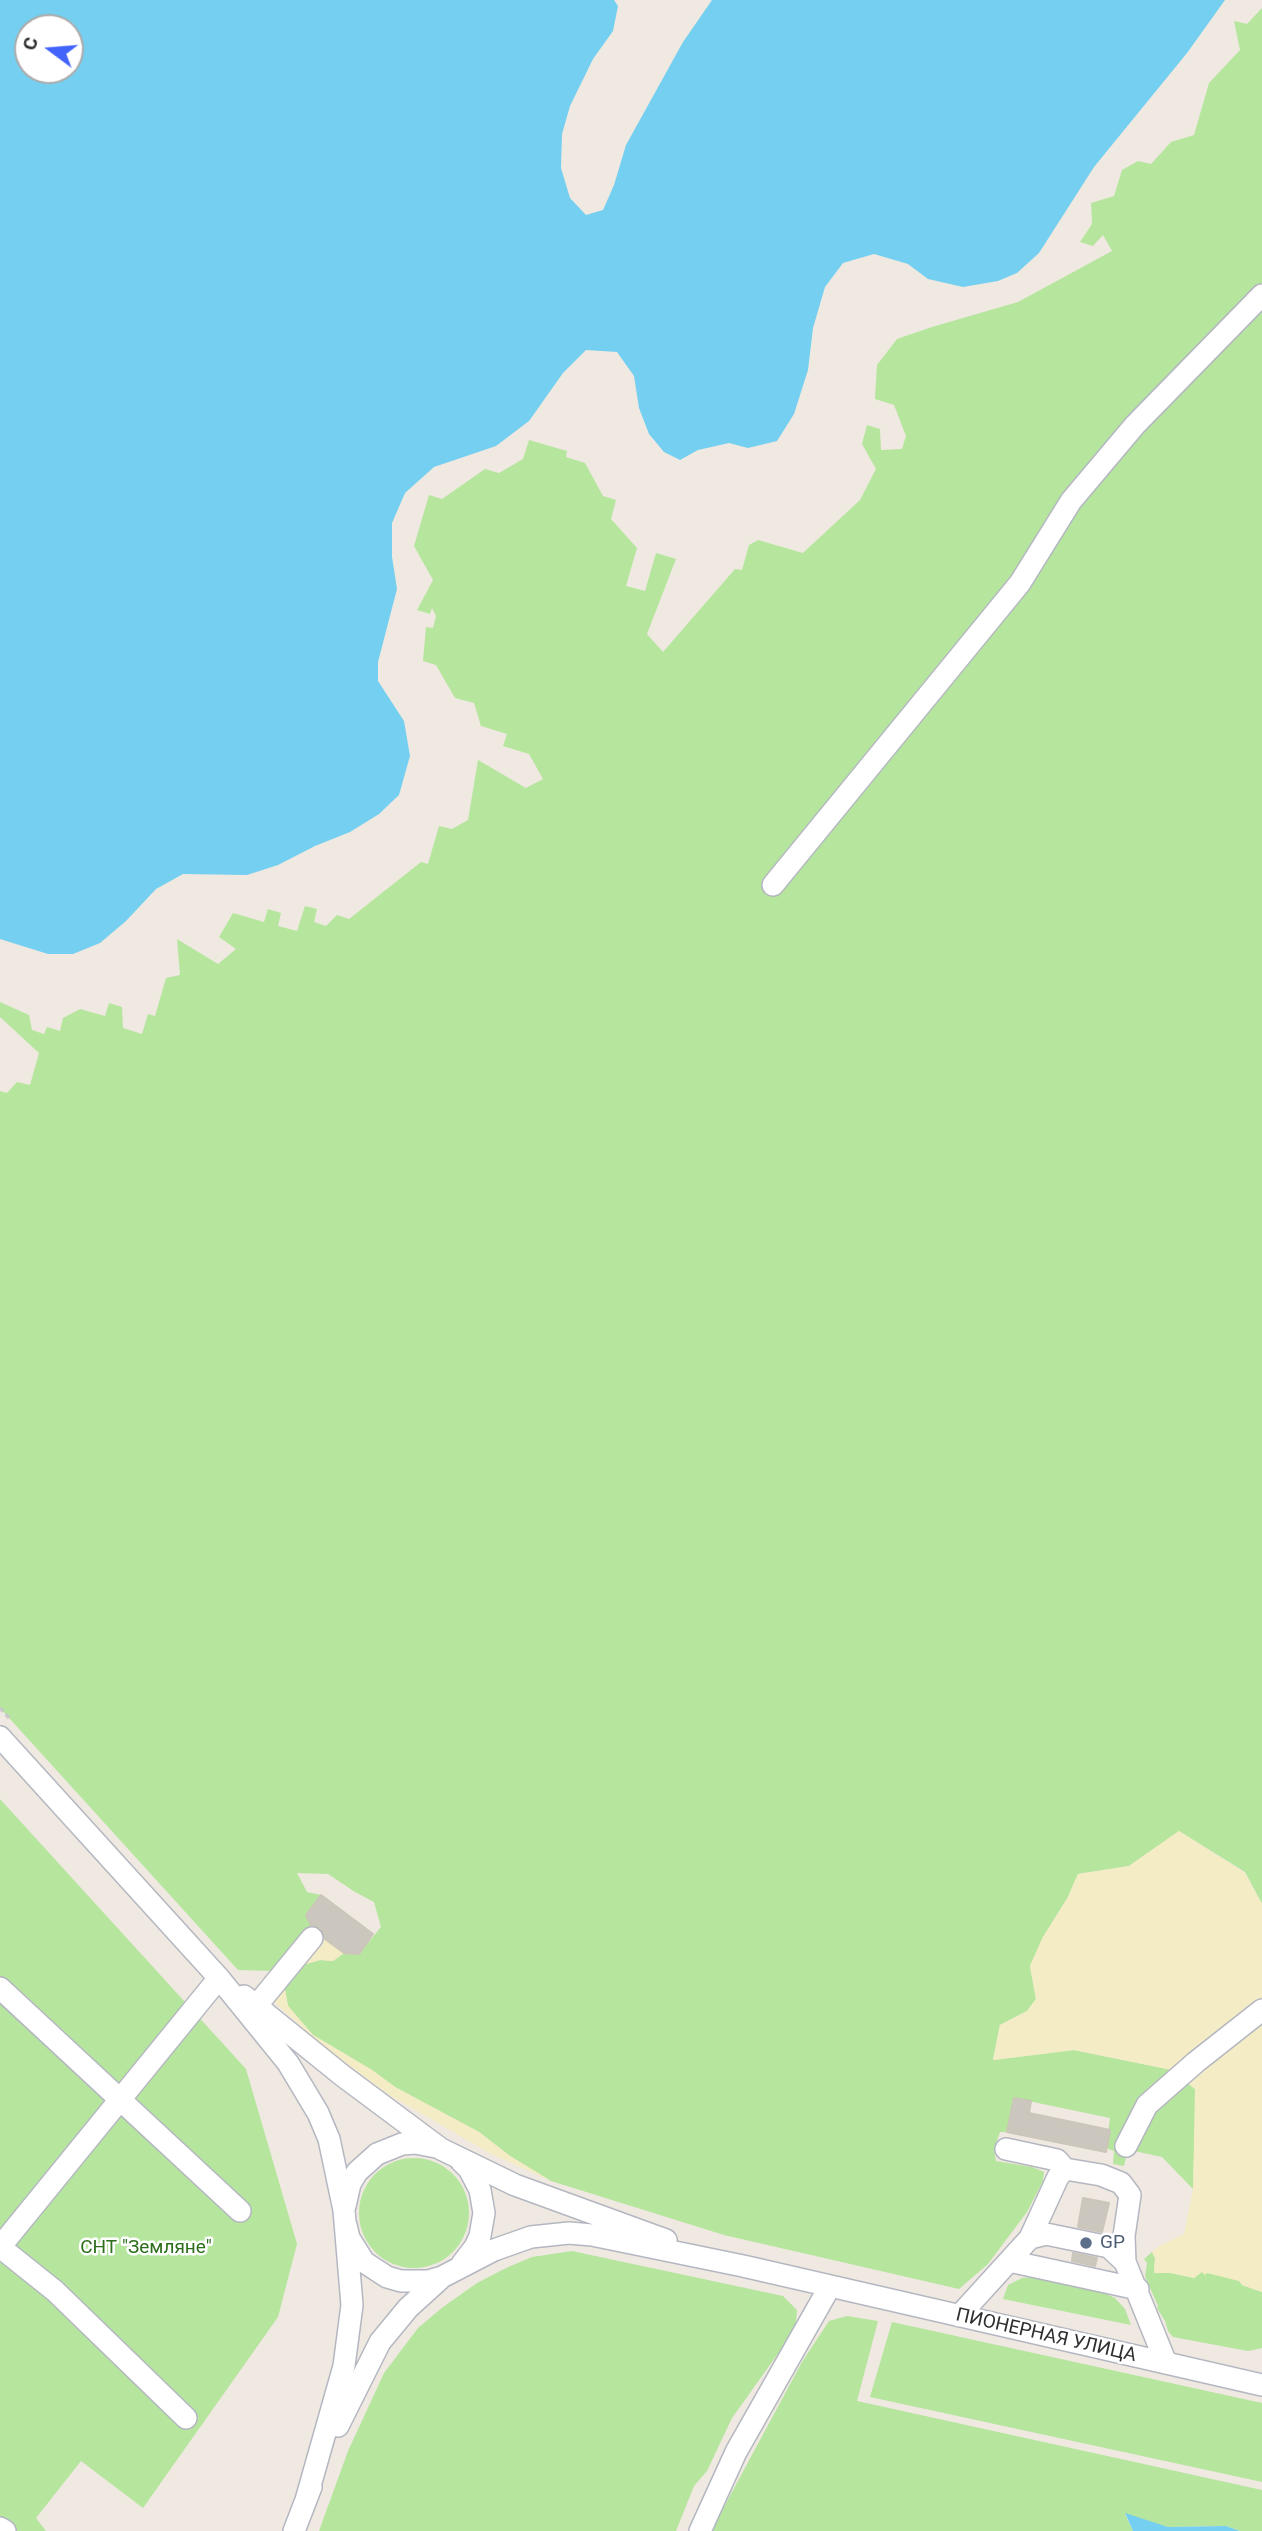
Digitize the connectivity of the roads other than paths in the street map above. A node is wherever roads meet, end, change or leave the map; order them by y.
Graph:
1 (1262, 295) edge
2 (773, 885) dead end
3 (0, 1737) edge
4 (312, 1938) dead end
5 (219, 1978) junction
6 (0, 1988) edge
7 (257, 2006) junction
8 (1262, 2010) edge
9 (120, 2100) junction
10 (1126, 2146) dead end
11 (1006, 2149) dead end
12 (446, 2151) junction
13 (1065, 2169) junction
14 (240, 2211) dead end
15 (345, 2218) junction
16 (1030, 2238) junction
17 (0, 2247) edge
18 (1010, 2261) junction
19 (1125, 2262) junction
20 (743, 2266) junction
21 (447, 2275) junction
22 (829, 2288) junction
23 (1138, 2290) junction
24 (959, 2316) junction
25 (1166, 2363) junction
26 (1262, 2385) edge
27 (186, 2418) dead end
28 (306, 2500) junction
29 (0, 2528) edge
30 (5, 2531) edge
31 (294, 2531) edge
32 (700, 2531) edge

1 - 2 street
3 - 5 street
4 - 7 street
5 - 7 street
5 - 9 street
5 - 15 street
6 - 9 street
7 - 12 street
8 - 10 street
9 - 14 street
9 - 17 street
11 - 13 street
12 - 15 street
12 - 20 street
12 - 21 street
13 - 16 street
13 - 19 street
15 - 21 street
15 - 28 street
16 - 18 street
16 - 19 street
17 - 27 street
18 - 23 street
18 - 24 street
19 - 23 street
20 - 21 street
20 - 22 street, ПИОНЕРНАЯ УЛИЦА
21 - 28 street
22 - 24 street, ПИОНЕРНАЯ УЛИЦА
22 - 32 street
23 - 25 street
24 - 25 street, ПИОНЕРНАЯ УЛИЦА
25 - 26 street, ПИОНЕРНАЯ УЛИЦА
28 - 31 street
29 - 30 street

